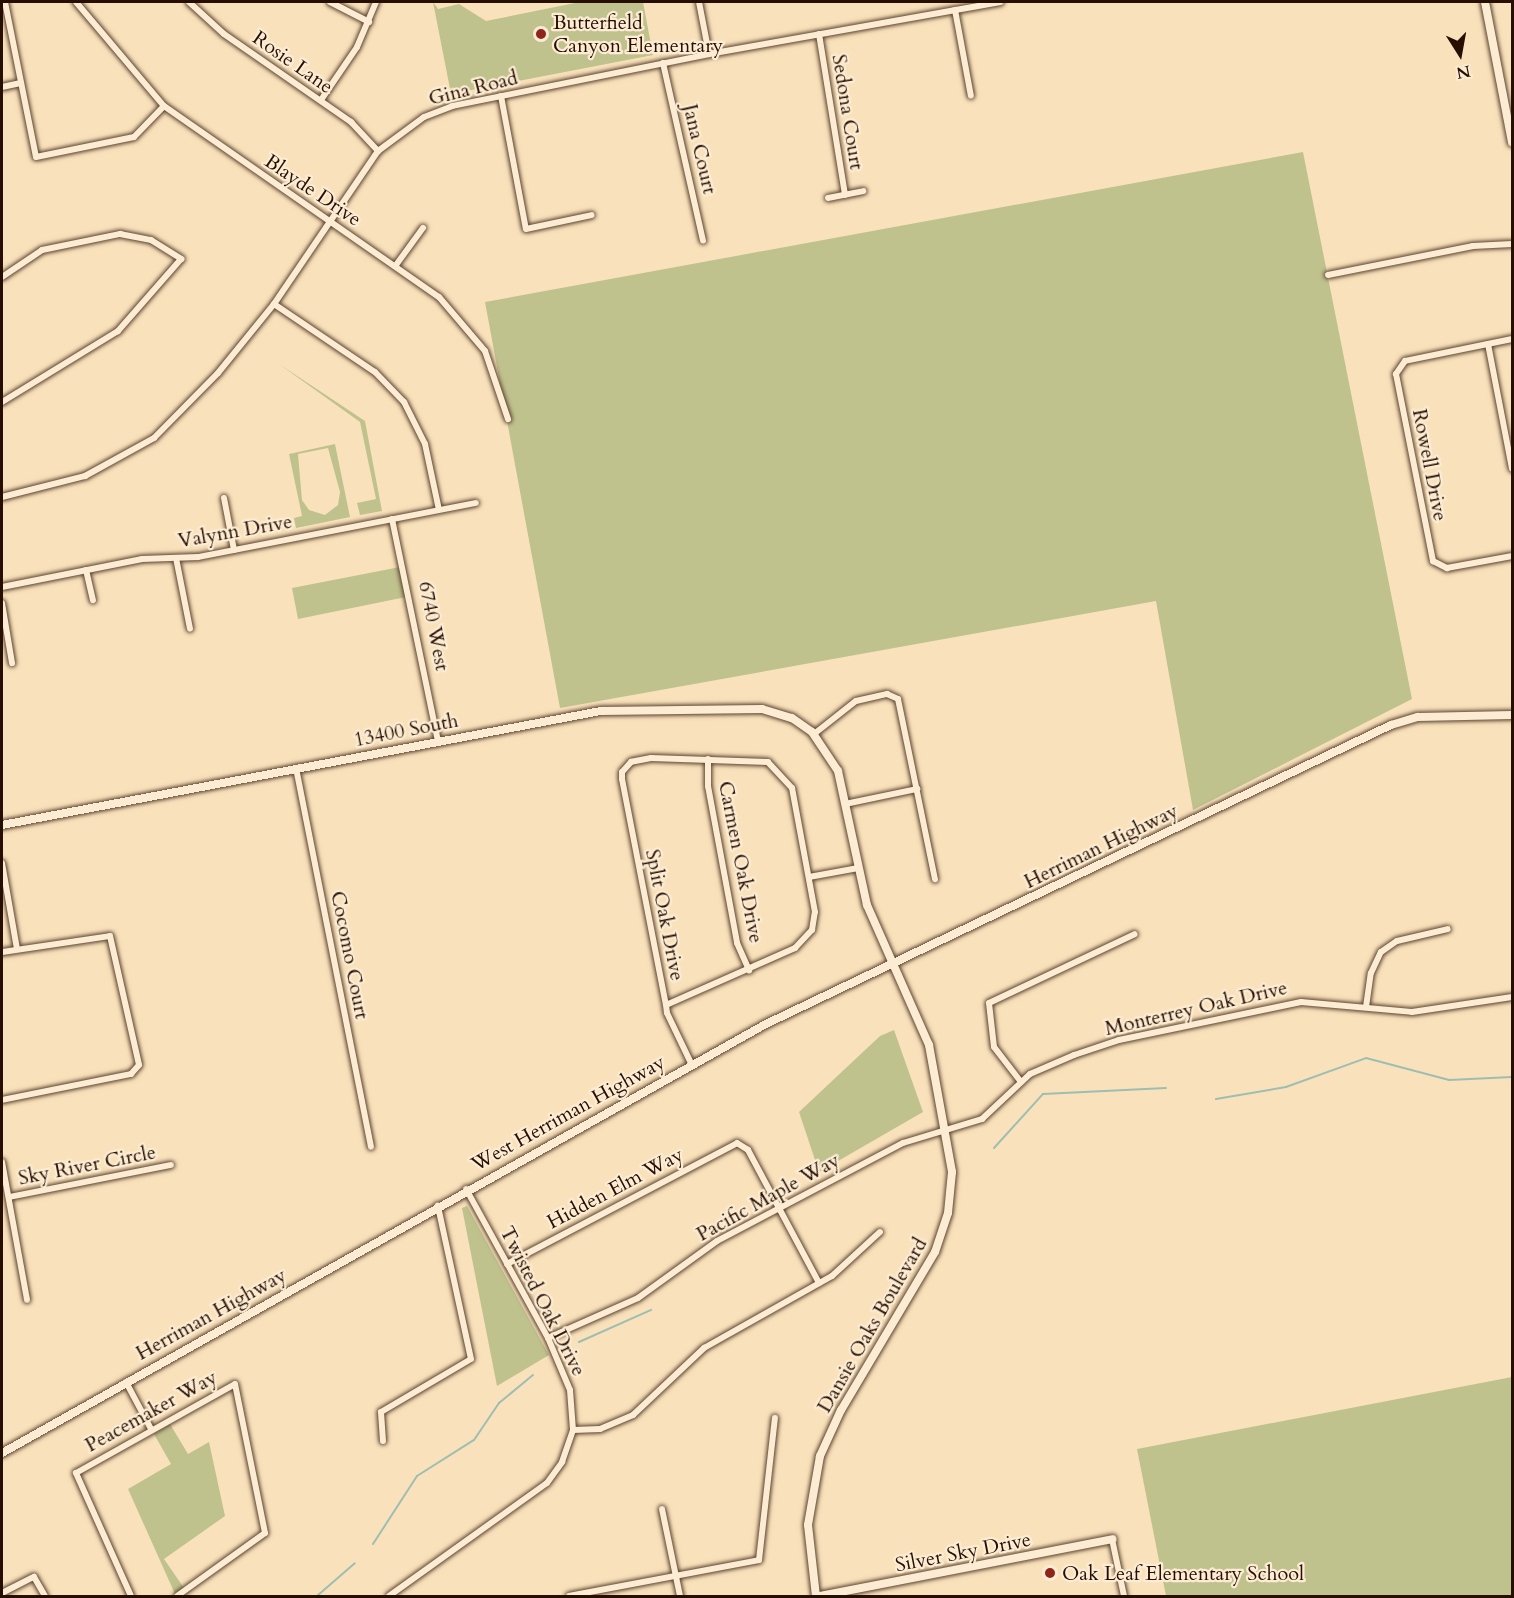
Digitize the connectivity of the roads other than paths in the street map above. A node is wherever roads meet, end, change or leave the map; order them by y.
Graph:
1 (5, 2) edge
2 (76, 2) edge
3 (189, 2) edge
4 (330, 2) edge
5 (376, 2) edge
6 (699, 2) edge
7 (1000, 2) edge
8 (1485, 2) edge
9 (955, 10) junction
10 (369, 22) junction
11 (819, 34) junction
12 (709, 54) junction
13 (663, 63) junction
14 (21, 83) junction
15 (2, 87) edge
16 (501, 96) junction
17 (971, 96) dead end
18 (321, 100) junction
19 (164, 106) junction
20 (1512, 142) edge
21 (378, 151) junction
22 (863, 191) dead end
23 (845, 195) junction
24 (828, 198) dead end
25 (592, 215) dead end
26 (329, 221) junction
27 (423, 228) dead end
28 (703, 241) dead end
29 (1512, 244) edge
30 (396, 265) junction
31 (1328, 275) dead end
32 (2, 277) edge
33 (274, 304) junction
34 (1512, 339) edge
35 (1488, 344) junction
36 (2, 402) edge
37 (508, 419) dead end
38 (1512, 469) edge
39 (2, 497) edge
40 (224, 498) dead end
41 (476, 502) dead end
42 (439, 510) junction
43 (392, 519) junction
44 (234, 550) junction
45 (1512, 556) edge
46 (176, 558) junction
47 (86, 570) junction
48 (2, 587) edge
49 (93, 600) dead end
50 (2, 603) edge
51 (190, 629) dead end
52 (12, 663) dead end
53 (1512, 715) edge
54 (814, 734) junction
55 (438, 741) junction
56 (708, 759) junction
57 (296, 768) junction
58 (917, 789) junction
59 (845, 804) junction
60 (2, 825) edge
61 (2, 863) edge
62 (858, 868) junction
63 (808, 877) junction
64 (935, 879) dead end
65 (1448, 929) dead end
66 (1135, 934) dead end
67 (17, 949) junction
68 (2, 952) edge
69 (893, 965) junction
70 (749, 970) junction
71 (1512, 997) edge
72 (666, 1005) junction
73 (1366, 1007) junction
74 (715, 1050) joint
75 (691, 1063) junction
76 (1020, 1082) junction
77 (2, 1100) edge
78 (947, 1128) junction
79 (371, 1147) dead end
80 (2, 1162) edge
81 (171, 1165) dead end
82 (466, 1189) junction
83 (9, 1197) junction
84 (438, 1205) junction
85 (779, 1208) junction
86 (880, 1232) dead end
87 (507, 1264) junction
88 (819, 1283) junction
89 (27, 1300) dead end
90 (548, 1338) junction
91 (125, 1381) junction
92 (775, 1418) dead end
93 (151, 1429) junction
94 (573, 1430) junction
95 (383, 1441) dead end
96 (2, 1453) edge
97 (662, 1509) dead end
98 (1112, 1539) joint
99 (676, 1576) junction
100 (2, 1593) edge
101 (45, 1596) edge
102 (131, 1596) edge
103 (177, 1596) edge
104 (389, 1596) edge
105 (569, 1596) edge
106 (680, 1596) edge
107 (818, 1596) edge
108 (1124, 1596) edge

1 - 14 street
2 - 19 street, Blayde Drive
3 - 18 street, Rosie Lane
4 - 10 street
5 - 10 street
6 - 12 street
7 - 9 street, Gina Road
8 - 20 street
9 - 11 street, Gina Road
9 - 17 street
10 - 18 street
11 - 12 street, Gina Road
11 - 23 street, Sedona Court
12 - 13 street, Gina Road
13 - 16 street, Gina Road
13 - 28 street, Jana Court
14 - 15 street
14 - 19 street
16 - 21 street, Gina Road
16 - 25 street
18 - 21 street, Rosie Lane
19 - 26 street, Blayde Drive
21 - 26 street, Gina Road
22 - 23 street, Sedona Court
23 - 24 street, Sedona Court
26 - 30 street, Blayde Drive
26 - 33 street, Gina Road
27 - 30 street
29 - 31 street
30 - 37 street, Blayde Drive
32 - 36 street
33 - 39 street, Gina Road
33 - 42 street
34 - 35 street
35 - 38 street
35 - 45 street, Rowell Drive
40 - 44 street
41 - 42 street, Valynn Drive
42 - 43 street, Valynn Drive
43 - 44 street, Valynn Drive
43 - 55 street, 6740 West
44 - 46 street, Valynn Drive
46 - 47 street, Valynn Drive
46 - 51 street
47 - 48 street, Valynn Drive
47 - 49 street
50 - 52 street
53 - 69 main road, Herriman Highway
54 - 55 street, 13400 South
54 - 58 street
54 - 59 street, Dansie Oaks Boulevard
55 - 57 street, 13400 South
56 - 63 street
56 - 70 street, Carmen Oak Drive
56 - 72 street, Split Oak Drive
57 - 60 street, 13400 South
57 - 79 street, Cocomo Court
58 - 59 street
58 - 64 street
59 - 62 street, Dansie Oaks Boulevard
61 - 67 street
62 - 63 street
62 - 69 street, Dansie Oaks Boulevard
63 - 70 street
65 - 73 street
66 - 76 street
67 - 68 street
67 - 77 street
69 - 74 main road, Herriman Highway
69 - 78 street, Dansie Oaks Boulevard
70 - 72 street
71 - 73 street, Monterrey Oak Drive
72 - 75 street, Split Oak Drive
73 - 76 street, Monterrey Oak Drive
74 - 75 main road, West Herriman Highway
75 - 82 main road, West Herriman Highway
76 - 78 street, Monterrey Oak Drive
78 - 85 street, Pacific Maple Way
78 - 107 street, Dansie Oaks Boulevard
80 - 83 street
81 - 83 street, Sky River Circle
82 - 84 main road, West Herriman Highway
82 - 87 street, Twisted Oak Drive
83 - 89 street
84 - 91 main road, Herriman Highway
84 - 95 street
85 - 87 street, Hidden Elm Way
85 - 88 street
85 - 90 street, Pacific Maple Way
86 - 88 street
87 - 90 street, Twisted Oak Drive
88 - 94 street
90 - 94 street, Twisted Oak Drive
91 - 93 street
91 - 96 main road, Herriman Highway
92 - 99 street
93 - 102 street, Peacemaker Way
93 - 103 street, Peacemaker Way
94 - 104 street, Twisted Oak Drive
97 - 99 street
98 - 107 street, Silver Sky Drive
98 - 108 street
99 - 105 street
99 - 106 street
100 - 101 street

